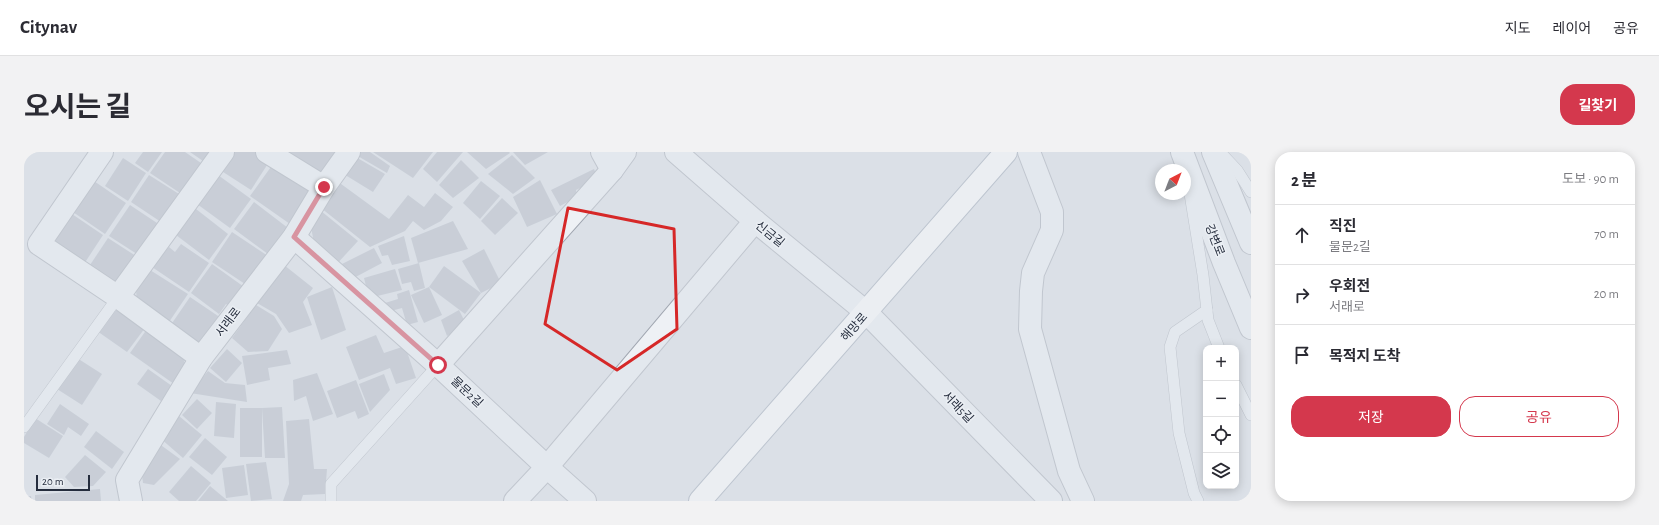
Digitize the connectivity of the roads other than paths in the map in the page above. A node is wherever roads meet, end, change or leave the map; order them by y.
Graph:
1 (102, 152) edge
2 (223, 152) edge
3 (267, 152) edge
4 (349, 152) edge
5 (625, 152) edge
6 (676, 152) edge
7 (1006, 152) edge
8 (1029, 152) edge
9 (1213, 152) edge
10 (1220, 152) edge
11 (1184, 157) edge
12 (607, 161) edge
13 (324, 187) junction
14 (1251, 192) edge
15 (755, 221) junction
16 (294, 237) junction
17 (1251, 243) edge
18 (118, 297) junction
19 (1207, 310) junction
20 (866, 312) junction
21 (1251, 328) edge
22 (1218, 345) edge
23 (201, 358) junction
24 (438, 365) junction
25 (1239, 391) edge
26 (1251, 415) edge
27 (24, 427) edge
28 (547, 467) junction
29 (131, 501) edge
30 (331, 501) edge
31 (515, 501) edge
32 (585, 501) edge
33 (700, 501) edge
34 (1051, 501) edge
35 (1083, 501) edge
36 (1198, 501) edge

1 - 18 street
2 - 18 street
3 - 13 street
4 - 13 street, 서래로
5 - 12 street
6 - 15 street, 신금길
7 - 20 main road, 해망로
8 - 35 street
9 - 17 street
10 - 14 lane
11 - 19 lane
11 - 21 street, 강변로
12 - 24 street
13 - 16 street, 서래로
15 - 20 street, 신금길
15 - 28 street
16 - 23 street, 서래로
16 - 24 street, 물문2길
18 - 23 street
18 - 27 lane
19 - 22 lane
19 - 36 lane
20 - 33 main road, 해망로
20 - 34 street, 서래5길
23 - 29 street, 서래로
24 - 28 street, 물문2길
24 - 30 lane
25 - 26 lane
28 - 31 street
28 - 32 street, 물문2길

